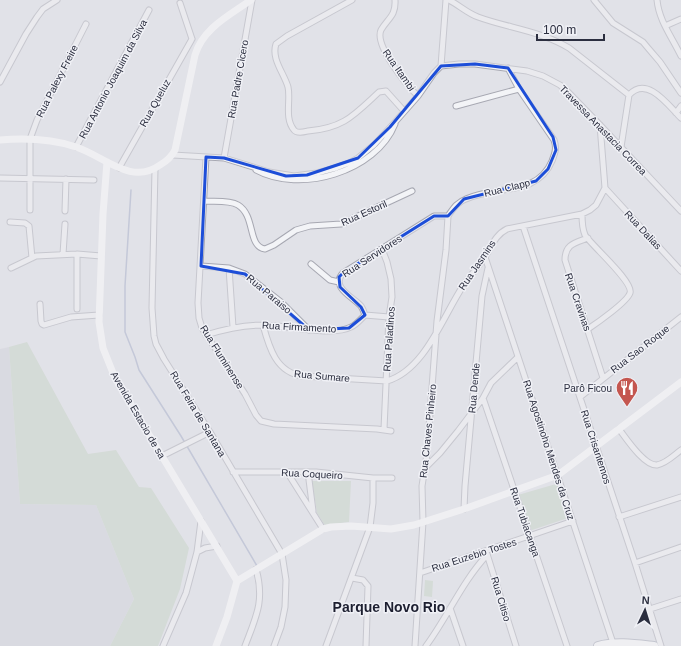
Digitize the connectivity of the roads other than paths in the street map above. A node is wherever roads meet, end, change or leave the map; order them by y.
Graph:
1 (57, 0) edge
2 (252, 0) edge
3 (352, 0) edge
4 (395, 0) edge
5 (447, 0) edge
6 (594, 0) edge
7 (657, 0) edge
8 (180, 3) dead end
9 (149, 10) dead end
10 (681, 19) edge
11 (86, 24) dead end
12 (665, 26) junction
13 (192, 39) junction
14 (200, 42) junction
15 (681, 56) edge
16 (441, 66) junction
17 (508, 68) junction
18 (0, 82) edge
19 (520, 90) junction
20 (681, 93) edge
21 (628, 95) junction
22 (418, 96) junction
23 (456, 106) dead end
24 (681, 106) edge
25 (404, 111) junction
26 (676, 113) junction
27 (681, 118) edge
28 (600, 125) junction
29 (30, 139) junction
30 (0, 140) edge
31 (76, 147) junction
32 (621, 147) junction
33 (173, 154) junction
34 (206, 157) junction
35 (224, 158) junction
36 (107, 162) junction
37 (119, 168) junction
38 (155, 169) junction
39 (0, 178) edge
40 (30, 178) junction
41 (66, 179) junction
42 (94, 180) dead end
43 (605, 188) junction
44 (412, 191) dead end
45 (204, 201) junction
46 (30, 210) dead end
47 (65, 211) dead end
48 (681, 211) edge
49 (582, 214) junction
50 (448, 216) junction
51 (10, 222) dead end
52 (65, 224) dead end
53 (522, 226) junction
54 (588, 238) junction
55 (382, 250) junction
56 (63, 254) junction
57 (77, 254) junction
58 (101, 256) junction
59 (485, 257) junction
60 (32, 258) junction
61 (311, 264) dead end
62 (201, 266) junction
63 (11, 268) dead end
64 (229, 268) junction
65 (488, 268) junction
66 (681, 271) edge
67 (339, 282) junction
68 (40, 304) dead end
69 (77, 309) dead end
70 (99, 315) junction
71 (365, 315) junction
72 (389, 317) junction
73 (681, 318) edge
74 (263, 325) junction
75 (233, 327) junction
76 (588, 329) junction
77 (309, 330) junction
78 (436, 334) junction
79 (206, 335) junction
80 (518, 356) junction
81 (603, 378) junction
82 (387, 381) junction
83 (681, 382) edge
84 (580, 396) junction
85 (483, 398) junction
86 (472, 413) junction
87 (460, 428) junction
88 (384, 429) junction
89 (619, 429) junction
90 (391, 431) dead end
91 (470, 431) junction
92 (210, 432) junction
93 (595, 446) junction
94 (681, 450) edge
95 (427, 454) junction
96 (162, 456) junction
97 (437, 456) junction
98 (425, 468) junction
99 (233, 472) junction
100 (287, 472) junction
101 (308, 472) junction
102 (558, 475) junction
103 (373, 478) junction
104 (392, 478) dead end
105 (514, 491) junction
106 (681, 497) edge
107 (464, 509) junction
108 (313, 512) junction
109 (619, 517) junction
110 (202, 521) junction
111 (573, 521) junction
112 (423, 522) junction
113 (370, 527) junction
114 (323, 529) junction
115 (530, 536) junction
116 (217, 546) junction
117 (681, 547) edge
118 (197, 552) junction
119 (486, 553) junction
120 (282, 554) junction
121 (635, 563) junction
122 (256, 569) junction
123 (420, 573) junction
124 (352, 578) junction
125 (237, 580) junction
126 (681, 599) edge
127 (450, 608) junction
128 (650, 609) junction
129 (613, 643) junction
130 (163, 646) edge
131 (216, 646) edge
132 (245, 646) edge
133 (274, 646) edge
134 (326, 646) edge
135 (366, 646) edge
136 (415, 646) edge
137 (426, 646) edge
138 (463, 646) edge
139 (516, 646) edge
140 (567, 646) edge
141 (598, 646) edge
142 (654, 646) edge
143 (661, 646) edge

1 - 18 street
2 - 14 street
2 - 35 street, Rua Padre Cicero
3 - 25 street
4 - 22 street, Rua Itambi
5 - 16 street
5 - 21 street
6 - 20 street
7 - 12 street
8 - 13 street
9 - 31 street, Rua Antonio Joaquim da Silva
10 - 12 street
11 - 29 street, Rua Palexy Freire
12 - 15 street
13 - 14 street
13 - 37 street, Rua Queluz
14 - 33 street
16 - 17 street, Travessa Anastacia Correa
16 - 22 street
17 - 19 street, Rua Clapp
17 - 28 street, Travessa Anastacia Correa
19 - 23 street
19 - 50 street, Rua Clapp
21 - 26 street
21 - 32 street
22 - 25 street
24 - 26 street
25 - 35 street
26 - 27 street
28 - 32 street, Travessa Anastacia Correa
28 - 43 street
29 - 30 street
29 - 31 street
29 - 40 street
31 - 36 street
32 - 48 street, Travessa Anastacia Correa
33 - 34 street
33 - 38 street
34 - 35 street
34 - 45 street, Rua Fluminense
36 - 37 street
36 - 58 street, Avenida Estacio de sa
37 - 38 street
38 - 92 street, Rua Feira de Santana
39 - 40 street
40 - 41 street
40 - 46 street
41 - 42 street
41 - 47 street
43 - 49 street, Rua Jasmins
43 - 66 street, Rua Dalias
44 - 45 street, Rua Estoril
45 - 62 street, Rua Fluminense
49 - 53 street, Rua Jasmins
49 - 54 street
50 - 55 street, Rua Servidores
50 - 78 street, Rua Chaves Pinheiro
51 - 60 street
52 - 56 street
53 - 59 street, Rua Jasmins
53 - 84 street, Rua Crisantemos
54 - 76 street, Rua Cravinas
54 - 76 street
55 - 67 street, Rua Servidores
55 - 72 street, Rua Paladinos
56 - 57 street
56 - 60 street
57 - 58 street
57 - 69 street
58 - 70 street, Avenida Estacio de sa
59 - 65 street, Rua Agostinoho Mendes da Cruz
59 - 78 street, Rua Jasmins
60 - 63 street
61 - 67 street
62 - 64 street, Rua Paraiso
62 - 79 street, Rua Fluminense
64 - 75 street
64 - 77 street, Rua Paraiso
65 - 80 street, Rua Agostinoho Mendes da Cruz
65 - 86 street, Rua Dende
67 - 71 street, Rua Servidores
68 - 70 street
70 - 96 street, Avenida Estacio de sa
71 - 72 street
71 - 77 street, Rua Firmamento
72 - 82 street, Rua Paladinos
73 - 81 street, Rua Sao Roque
74 - 75 street, Rua Firmamento
74 - 77 street, Rua Firmamento
74 - 82 street, Rua Sumare
75 - 79 street, Rua Firmamento
76 - 81 street, Rua Cravinas
78 - 82 street, Rua Jasmins
78 - 95 street, Rua Chaves Pinheiro
79 - 88 street, Rua Fluminense
80 - 85 street
80 - 102 street, Rua Agostinoho Mendes da Cruz
81 - 84 street, Rua Sao Roque
82 - 88 street, Rua Paladinos
83 - 89 street
84 - 93 street, Rua Crisantemos
85 - 86 street
85 - 105 street, Rua Tubiacanga
86 - 87 street
86 - 91 street, Rua Dende
87 - 91 street
87 - 97 street
88 - 90 street, Rua Fluminense
89 - 93 street
89 - 94 street
91 - 107 street, Rua Dende
92 - 96 street
92 - 99 street, Rua Feira de Santana
93 - 102 street
93 - 109 street, Rua Crisantemos
95 - 97 street
95 - 98 street, Rua Chaves Pinheiro
96 - 110 street, Avenida Estacio de sa
97 - 98 street
98 - 112 street, Rua Chaves Pinheiro
99 - 100 street, Rua Coqueiro
99 - 120 street, Rua Feira de Santana
100 - 101 street, Rua Coqueiro
100 - 108 street
101 - 103 street, Rua Coqueiro
101 - 108 street
102 - 105 street
102 - 111 street, Rua Agostinoho Mendes da Cruz
103 - 104 street, Rua Coqueiro
103 - 113 street
105 - 107 street
105 - 115 street, Rua Tubiacanga
106 - 109 street
107 - 112 street
108 - 114 street
109 - 121 street, Rua Crisantemos
110 - 116 street, Avenida Estacio de sa
110 - 118 street
111 - 115 street, Rua Euzebio Tostes
111 - 129 street, Rua Agostinoho Mendes da Cruz
112 - 113 street
112 - 123 street, Rua Chaves Pinheiro
113 - 114 street
113 - 124 street
114 - 120 street
115 - 119 street, Rua Euzebio Tostes
115 - 140 street, Rua Tubiacanga
116 - 118 street
116 - 125 street, Avenida Estacio de sa
117 - 121 street
118 - 130 street
119 - 123 street, Rua Euzebio Tostes
119 - 127 street
119 - 139 street, Rua Citiso
120 - 122 street
120 - 133 street, Rua Feira de Santana
121 - 128 street, Rua Crisantemos
122 - 125 street
122 - 132 street
123 - 136 street, Rua Chaves Pinheiro
124 - 134 street
124 - 135 street
125 - 131 street
126 - 128 street
127 - 137 street
127 - 138 street
128 - 143 street, Rua Crisantemos
129 - 141 main road
129 - 142 main road

